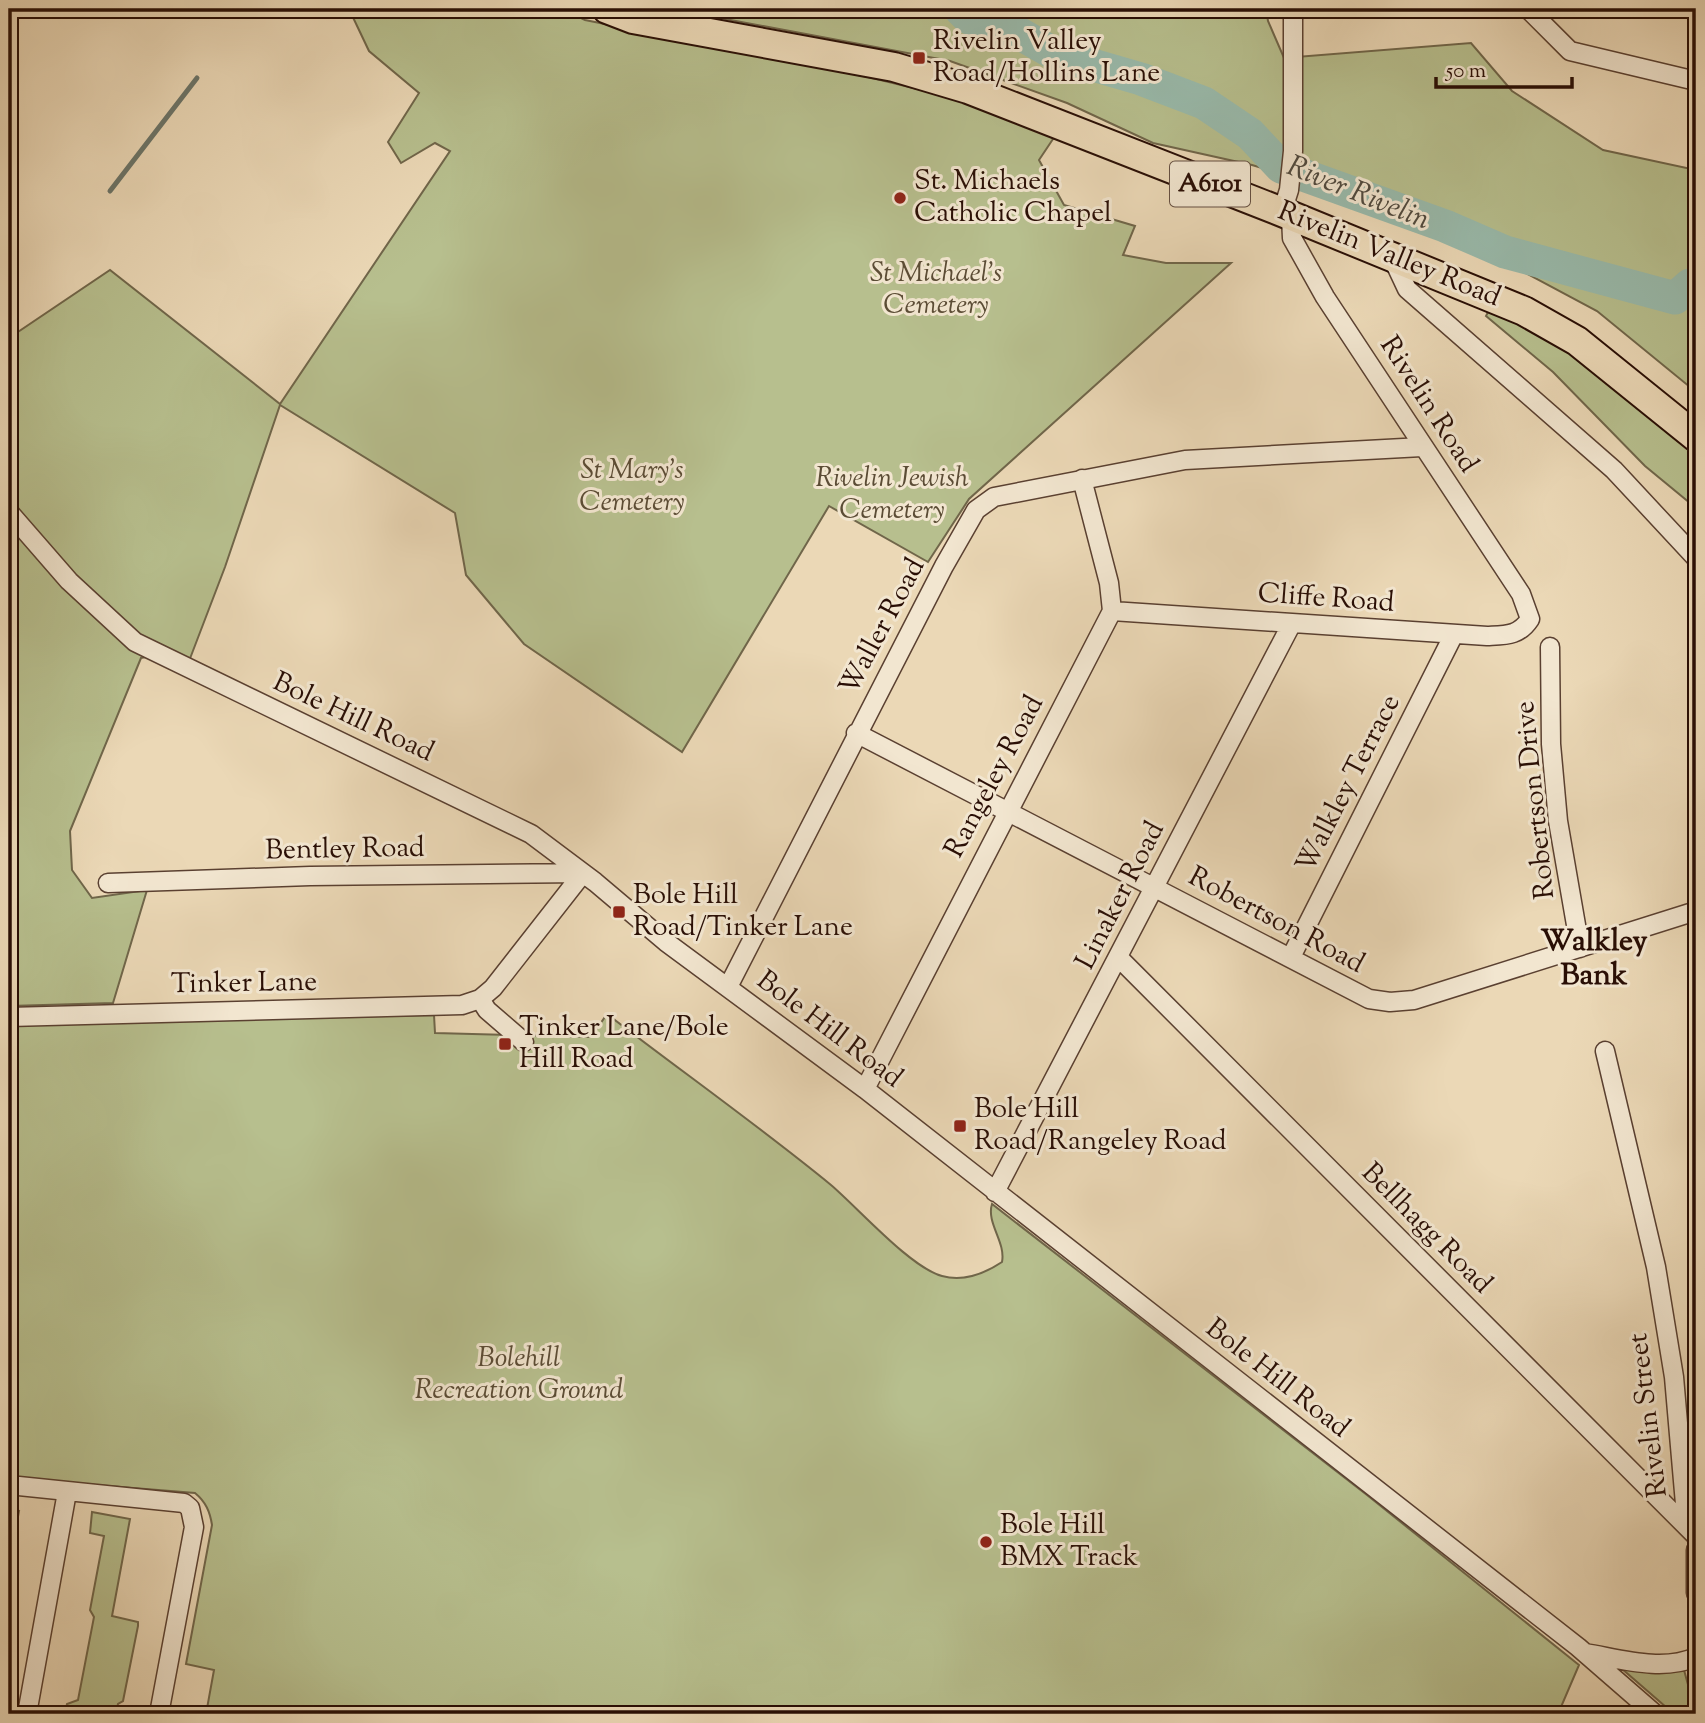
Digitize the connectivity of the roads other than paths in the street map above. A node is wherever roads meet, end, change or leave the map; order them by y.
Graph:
1 (607, 9) edge
2 (1293, 9) edge
3 (1528, 9) edge
4 (1696, 81) edge
5 (1287, 206) junction
6 (1391, 256) junction
7 (1696, 437) edge
8 (1422, 447) junction
9 (1082, 479) junction
10 (9, 512) edge
11 (1696, 558) edge
12 (1112, 611) junction
13 (1530, 619) joint
14 (1292, 623) junction
15 (1454, 634) junction
16 (1550, 648) dead end
17 (856, 733) junction
18 (1006, 811) junction
19 (583, 873) junction
20 (108, 883) dead end
21 (1154, 887) junction
22 (1696, 911) edge
23 (1580, 948) junction
24 (1291, 957) junction
25 (1119, 958) junction
26 (728, 987) junction
27 (480, 999) junction
28 (9, 1017) edge
29 (524, 1042) dead end
30 (1605, 1051) dead end
31 (865, 1089) junction
32 (995, 1192) junction
33 (1690, 1463) edge
34 (9, 1485) edge
35 (67, 1492) junction
36 (1692, 1531) edge
37 (1696, 1550) edge
38 (1696, 1593) edge
39 (1585, 1653) junction
40 (1696, 1657) edge
41 (27, 1714) edge
42 (159, 1714) edge
43 (1654, 1714) edge

1 - 5 main road, Rivelin Valley Road / A6101
2 - 5 street, Rivelin Road
3 - 4 street
5 - 6 main road, Rivelin Valley Road / A6101
5 - 8 street, Rivelin Road
6 - 7 main road, Rivelin Valley Road / A6101
6 - 11 street
8 - 9 street, Waller Road
8 - 13 street, Rivelin Road
9 - 12 street
9 - 17 street, Waller Road
10 - 19 street, Bole Hill Road
12 - 14 street, Cliffe Road
12 - 18 street, Rangeley Road
13 - 15 street, Cliffe Road
14 - 15 street, Cliffe Road
14 - 21 street, Linaker Road
15 - 24 street, Walkley Terrace
16 - 23 street, Robertson Drive
17 - 18 street, Robertson Road
17 - 26 street, Waller Road
18 - 21 street, Robertson Road
18 - 31 street, Rangeley Road
19 - 20 street, Bentley Road
19 - 26 street, Bole Hill Road
19 - 27 street
21 - 24 street, Robertson Road
21 - 25 street, Linaker Road
22 - 23 street, Robertson Road
23 - 24 street, Robertson Road
25 - 32 street, Linaker Road
25 - 36 street, Bellhagg Road
26 - 31 street, Bole Hill Road
27 - 28 street, Tinker Lane
27 - 29 street
30 - 33 street, Rivelin Street
31 - 32 street, Bole Hill Road
32 - 39 street, Bole Hill Road
33 - 36 street, Rivelin Street
34 - 35 street
35 - 41 street
35 - 42 street
37 - 38 street
39 - 40 street, Bole Hill Road
39 - 43 street, Bole Hill Road

